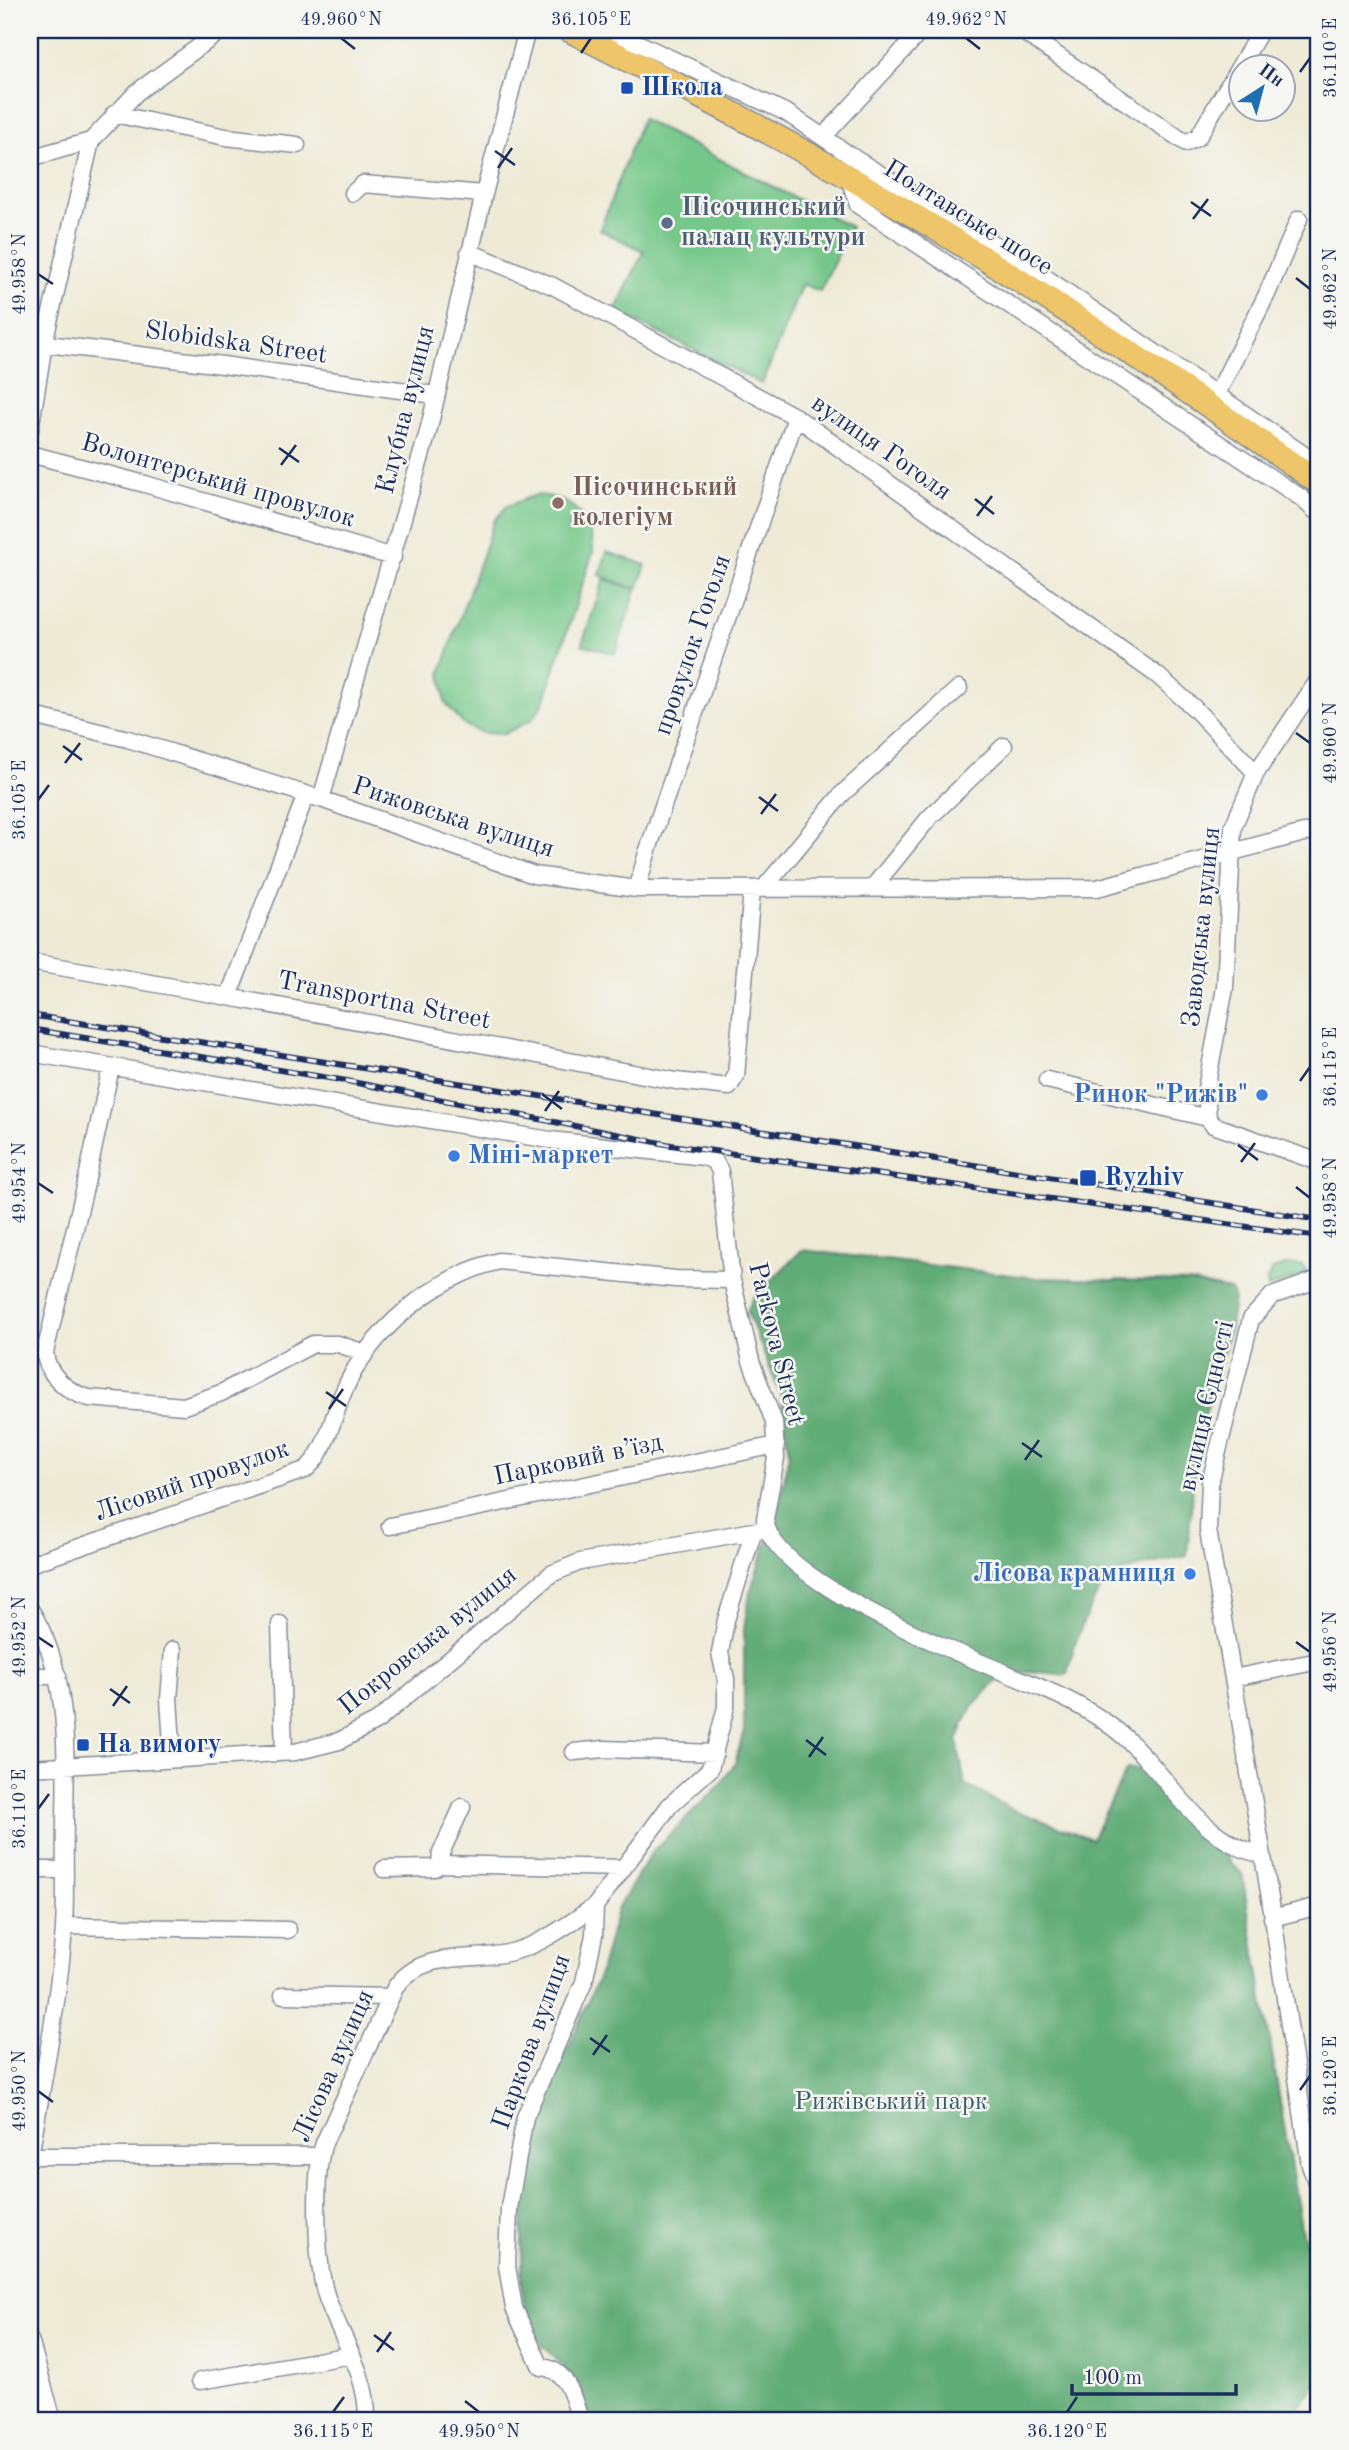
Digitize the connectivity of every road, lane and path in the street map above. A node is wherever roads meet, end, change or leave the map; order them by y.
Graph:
1 (527, 30) edge
2 (569, 30) edge
3 (610, 30) edge
4 (922, 30) edge
5 (1020, 30) edge
6 (1261, 30) edge
7 (216, 31) edge
8 (114, 114) junction
9 (823, 137) junction
10 (91, 141) junction
11 (297, 145) dead end
12 (30, 158) edge
13 (849, 178) junction
14 (354, 193) dead end
15 (484, 194) junction
16 (1299, 219) dead end
17 (469, 252) junction
18 (37, 343) edge
19 (1217, 394) junction
20 (435, 395) junction
21 (796, 417) junction
22 (30, 430) edge
23 (30, 454) edge
24 (1319, 465) edge
25 (1319, 483) edge
26 (1319, 514) edge
27 (393, 557) junction
28 (1319, 679) edge
29 (959, 688) dead end
30 (30, 715) edge
31 (1004, 746) dead end
32 (1256, 773) junction
33 (314, 797) junction
34 (1319, 829) edge
35 (1233, 854) junction
36 (873, 887) junction
37 (758, 888) junction
38 (637, 889) junction
39 (30, 962) edge
40 (229, 995) junction
41 (30, 1053) edge
42 (111, 1067) junction
43 (1046, 1080) dead end
44 (1208, 1118) junction
45 (1319, 1163) edge
46 (1319, 1279) edge
47 (732, 1280) junction
48 (365, 1353) junction
49 (776, 1445) junction
50 (390, 1526) dead end
51 (759, 1530) junction
52 (30, 1564) edge
53 (30, 1609) edge
54 (280, 1624) dead end
55 (173, 1650) dead end
56 (1319, 1661) edge
57 (30, 1676) edge
58 (58, 1676) junction
59 (1233, 1678) junction
60 (284, 1752) junction
61 (573, 1752) dead end
62 (715, 1753) junction
63 (173, 1759) junction
64 (66, 1765) junction
65 (30, 1768) edge
66 (462, 1807) dead end
67 (1260, 1854) junction
68 (440, 1865) junction
69 (622, 1868) junction
70 (384, 1869) dead end
71 (30, 1870) edge
72 (64, 1870) junction
73 (595, 1906) junction
74 (1319, 1906) edge
75 (1272, 1918) junction
76 (64, 1926) junction
77 (288, 1930) dead end
78 (283, 1995) dead end
79 (391, 1997) junction
80 (30, 2156) edge
81 (320, 2156) junction
82 (1319, 2190) edge
83 (30, 2340) edge
84 (352, 2355) junction
85 (200, 2381) dead end
86 (53, 2420) edge
87 (367, 2420) edge
88 (580, 2420) edge

1 - 15 street, Клубна вулиця
2 - 13 highway, Полтавське шосе
3 - 9 street
4 - 9 street
5 - 6 street
7 - 8 street
8 - 10 street
8 - 11 street
9 - 19 street
10 - 12 street
10 - 18 street
13 - 25 highway, Полтавське шосе
13 - 26 street
14 - 15 street
15 - 17 street, Клубна вулиця
16 - 19 street
17 - 20 street, Клубна вулиця
17 - 21 street, вулиця Гоголя
18 - 20 street, Slobidska Street
18 - 22 street
19 - 24 street
20 - 27 street, Клубна вулиця
21 - 32 street, вулиця Гоголя
21 - 38 street, провулок Гоголя
23 - 27 street, Волонтерський провулок
27 - 33 street, Клубна вулиця
28 - 32 street, Заводська вулиця
29 - 37 street
30 - 33 street, Рижовська вулиця
31 - 36 street
32 - 35 street, Заводська вулиця
33 - 38 street, Рижовська вулиця
33 - 40 street, Клубна вулиця
34 - 35 street, Рижовська вулиця
35 - 36 street, Рижовська вулиця
35 - 44 street, Заводська вулиця
36 - 37 street, Рижовська вулиця
37 - 38 street, Рижовська вулиця
37 - 40 street, Transportna Street
39 - 40 street, Transportna Street
41 - 42 street
42 - 47 street, Parkova Street
42 - 48 street
43 - 44 street
44 - 45 street
46 - 59 street, вулиця Єдності
47 - 48 street, Лісовий провулок
47 - 49 street, Parkova Street
48 - 52 street, Лісовий провулок
49 - 50 street, Парковий в’їзд
49 - 51 street, Parkova Street
51 - 60 street, Покровська вулиця
51 - 62 street, Parkova Street
51 - 67 street
53 - 58 street
54 - 60 street
55 - 63 street
56 - 59 street
57 - 58 street
58 - 64 street
59 - 67 street, вулиця Єдності
60 - 63 street, Покровська вулиця
61 - 62 street
62 - 69 street, Parkova Street
63 - 64 street, Покровська вулиця
64 - 65 street, Покровська вулиця
64 - 72 street
66 - 68 street
67 - 75 street, вулиця Єдності
68 - 69 street
68 - 70 street
69 - 73 street, Parkova Street
71 - 72 street
72 - 76 street
73 - 79 street, Лісова вулиця
73 - 88 street, Паркова вулиця
74 - 75 street
75 - 82 street, вулиця Єдності
76 - 77 street
76 - 80 street
78 - 79 street
79 - 81 street, Лісова вулиця
80 - 81 street
81 - 84 street, Лісова вулиця
83 - 86 street
84 - 85 street
84 - 87 street, Лісова вулиця

